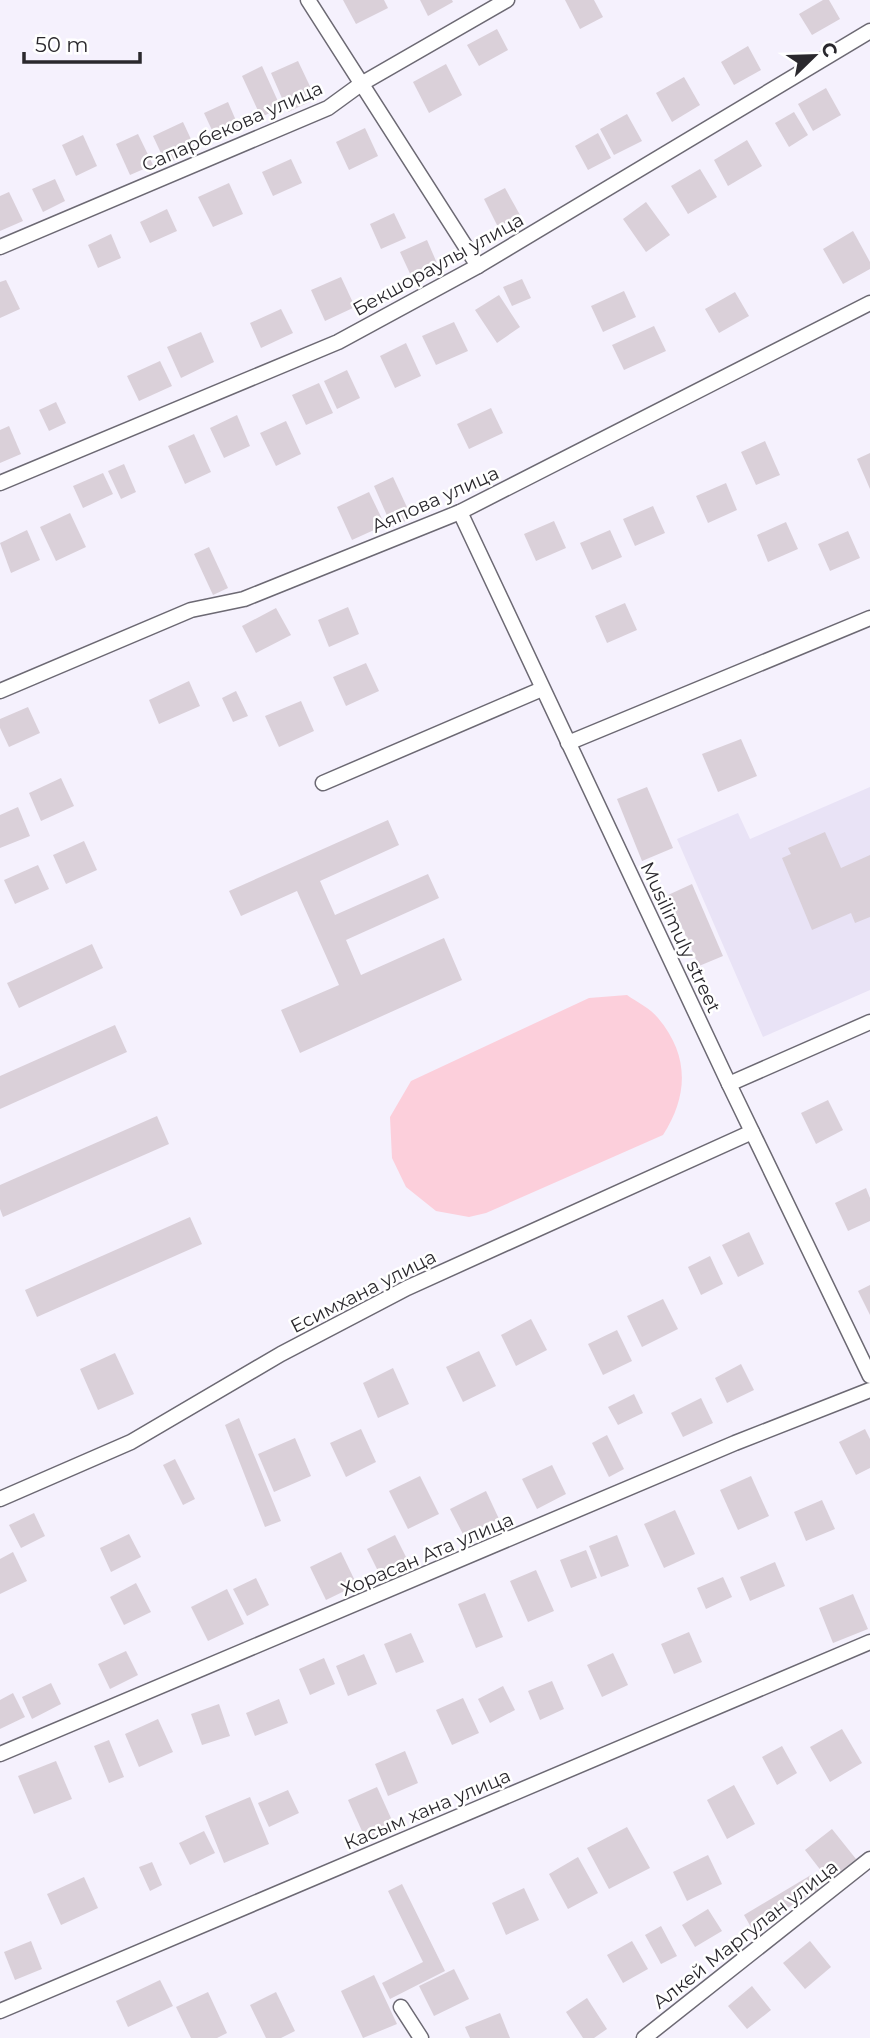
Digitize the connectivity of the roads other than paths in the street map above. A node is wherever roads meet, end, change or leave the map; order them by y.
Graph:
1 (308, 0) edge
2 (507, 0) edge
3 (870, 31) edge
4 (361, 84) junction
5 (0, 247) edge
6 (478, 266) junction
7 (870, 303) edge
8 (0, 484) edge
9 (460, 512) junction
10 (870, 618) edge
11 (542, 689) junction
12 (0, 691) edge
13 (568, 743) junction
14 (323, 783) dead end
15 (870, 1022) edge
16 (729, 1084) junction
17 (752, 1132) junction
18 (869, 1371) edge
19 (870, 1390) edge
20 (0, 1499) edge
21 (870, 1642) edge
22 (0, 1755) edge
23 (870, 1860) edge
24 (401, 2007) dead end
25 (0, 2011) edge
26 (421, 2038) edge
27 (645, 2038) edge

1 - 4 street
2 - 4 street, Сапарбекова улица
3 - 6 street, Бекшораулы улица
4 - 5 street, Сапарбекова улица
4 - 6 street
6 - 8 street, Бекшораулы улица
7 - 9 street, Аяпова улица
9 - 11 street, Musilimuly street
9 - 12 street, Аяпова улица
10 - 13 street
11 - 13 street, Musilimuly street
11 - 14 street
13 - 16 street, Musilimuly street
15 - 16 street
16 - 17 street, Musilimuly street
17 - 18 street, Musilimuly street
17 - 20 street, Есимхана улица
19 - 22 street, Хорасан Ата улица
21 - 25 street, Касым хана улица
23 - 27 street, Алкей Маргулан улица
24 - 26 street

